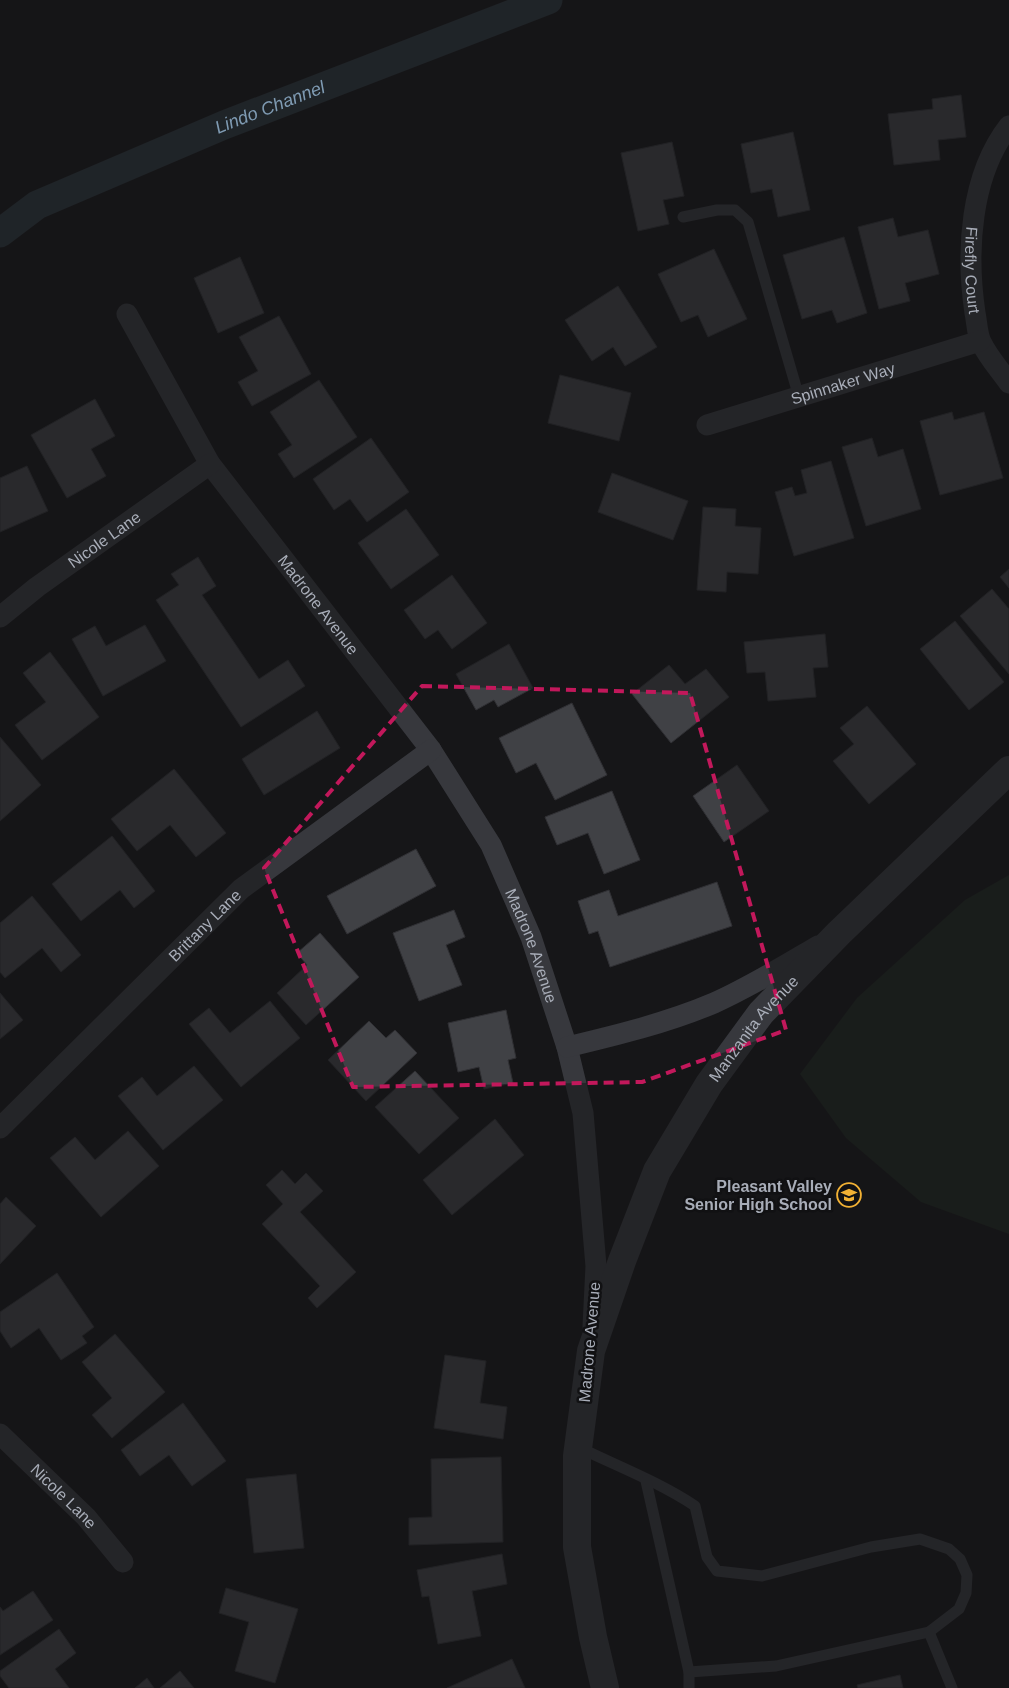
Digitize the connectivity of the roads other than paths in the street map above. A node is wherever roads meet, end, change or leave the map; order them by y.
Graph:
1 (1009, 126) edge
2 (683, 217) dead end
3 (127, 314) dead end
4 (980, 341) junction
5 (1009, 383) edge
6 (799, 397) junction
7 (707, 425) dead end
8 (210, 464) junction
9 (0, 617) edge
10 (432, 750) junction
11 (1009, 770) edge
12 (838, 933) junction
13 (567, 1046) junction
14 (0, 1128) edge
15 (592, 1351) junction
16 (0, 1434) edge
17 (578, 1447) junction
18 (646, 1481) junction
19 (123, 1562) dead end
20 (929, 1632) junction
21 (689, 1672) junction
22 (605, 1688) edge
23 (689, 1688) edge
24 (952, 1688) edge

1 - 4 street, Firefly Court
2 - 6 lane
3 - 8 street, Madrone Avenue
4 - 5 street, Firefly Court
4 - 6 street, Spinnaker Way
6 - 7 street, Spinnaker Way
8 - 9 street, Nicole Lane
8 - 10 street, Madrone Avenue
10 - 13 street, Madrone Avenue
10 - 14 street, Brittany Lane
11 - 12 street, Manzanita Avenue
12 - 13 street
12 - 15 street, Manzanita Avenue
13 - 15 street, Madrone Avenue
15 - 17 street, Madrone Avenue
16 - 19 street, Nicole Lane
17 - 18 lane
17 - 22 street, Madrone Avenue
18 - 20 lane
18 - 21 lane
20 - 21 lane
20 - 24 lane
21 - 23 lane

